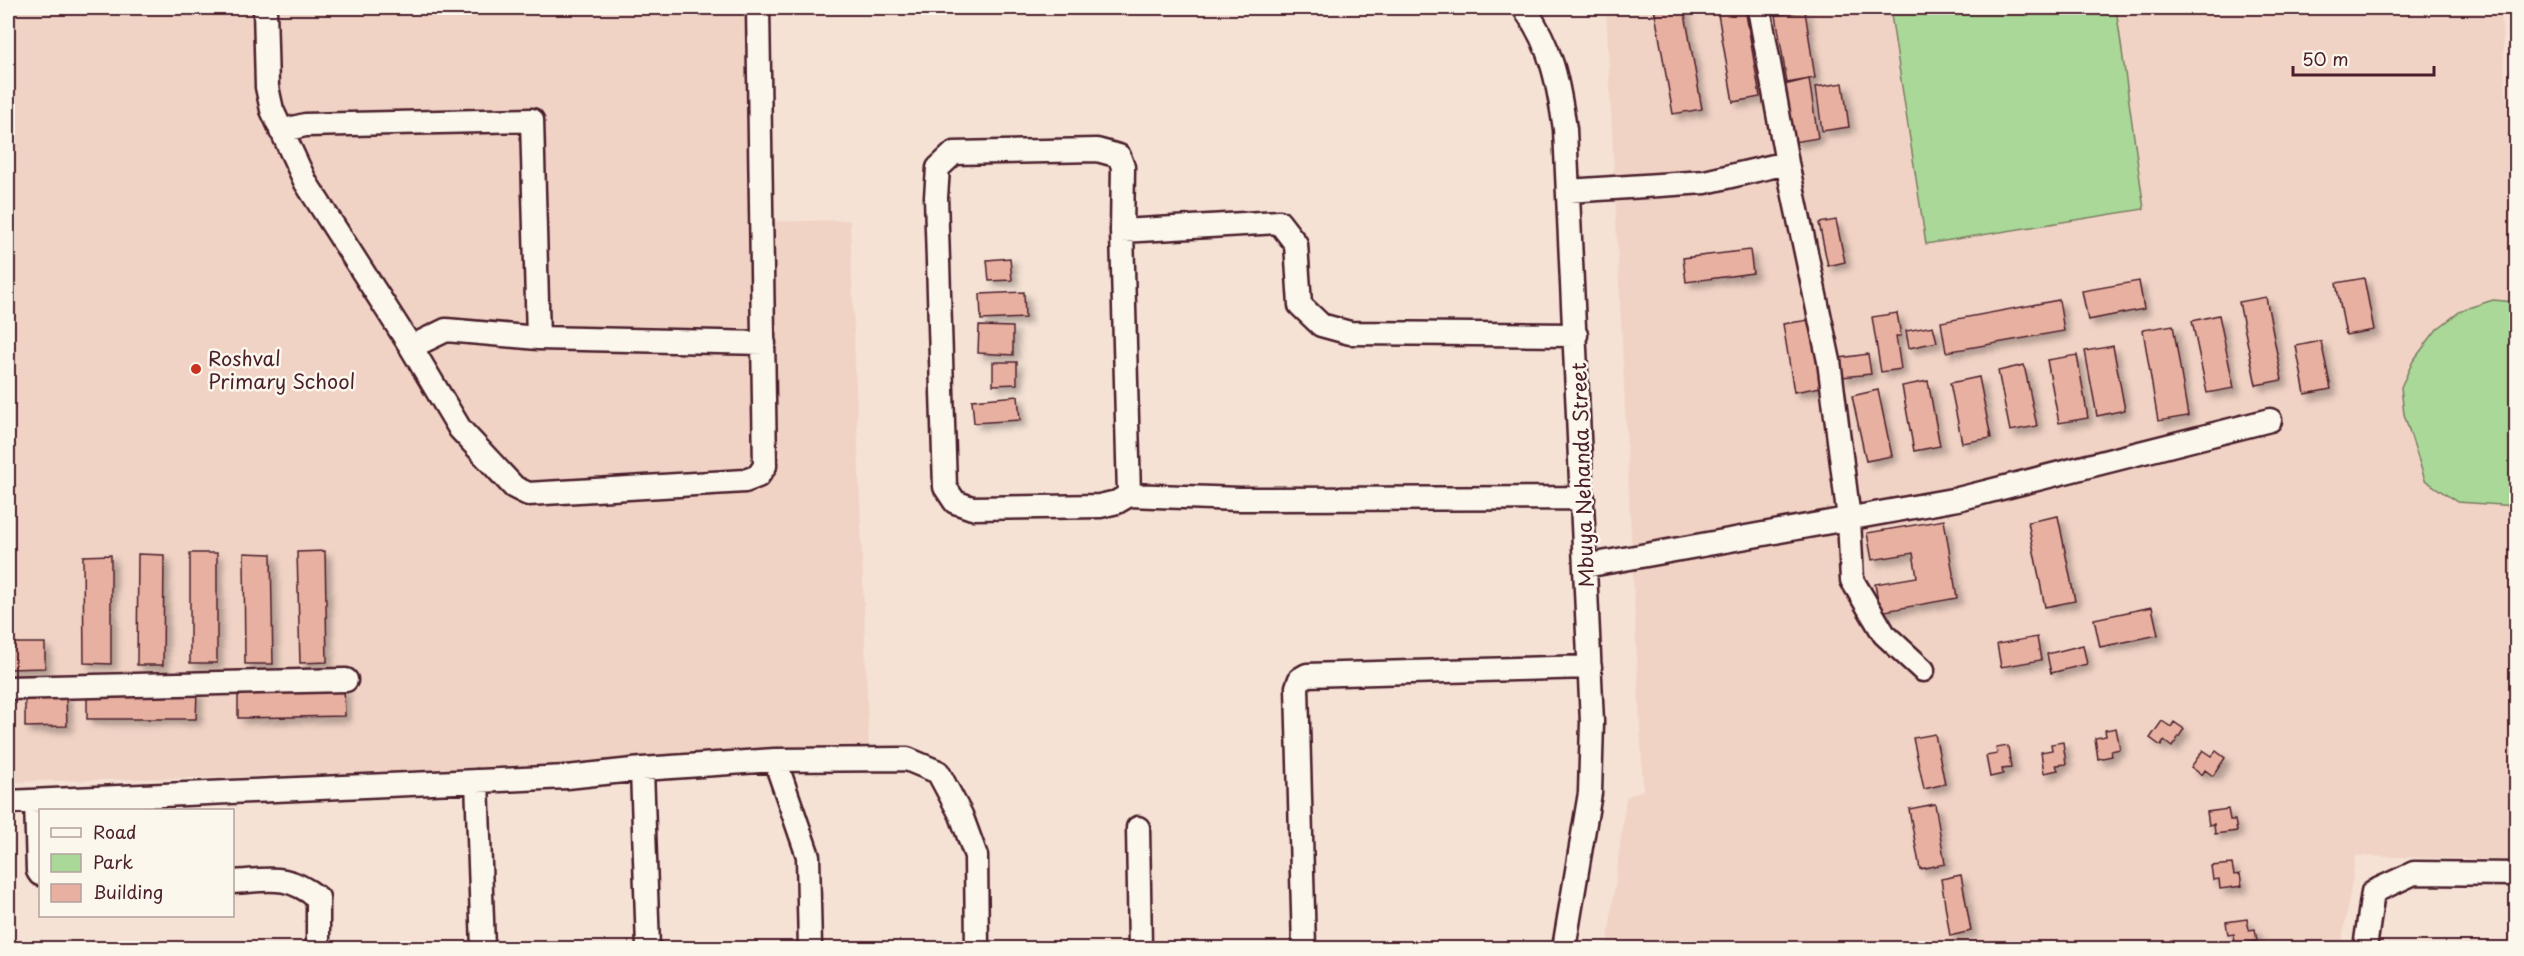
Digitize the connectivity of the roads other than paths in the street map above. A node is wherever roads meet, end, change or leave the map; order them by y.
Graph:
1 (265, 8) edge
2 (758, 8) edge
3 (1524, 8) edge
4 (1759, 8) edge
5 (281, 131) junction
6 (1787, 164) junction
7 (1568, 191) junction
8 (1122, 231) junction
9 (1576, 335) junction
10 (538, 338) junction
11 (764, 343) junction
12 (411, 347) junction
13 (2270, 420) dead end
14 (1130, 495) junction
15 (1583, 498) junction
16 (1848, 519) junction
17 (1585, 566) junction
18 (1590, 666) junction
19 (1923, 670) dead end
20 (346, 680) dead end
21 (8, 688) edge
22 (775, 760) junction
23 (642, 769) junction
24 (477, 781) junction
25 (36, 801) junction
26 (8, 802) edge
27 (1138, 828) dead end
28 (39, 872) edge
29 (2517, 874) edge
30 (234, 882) edge
31 (318, 948) edge
32 (483, 948) edge
33 (648, 948) edge
34 (810, 948) edge
35 (977, 948) edge
36 (1140, 948) edge
37 (1304, 948) edge
38 (1564, 948) edge
39 (2365, 948) edge

1 - 5 street
2 - 11 street
3 - 7 street, Mbuya Nehanda Street
4 - 6 street
5 - 10 street
5 - 12 street
6 - 7 street
6 - 16 street
7 - 9 street, Mbuya Nehanda Street
8 - 9 street
8 - 14 street
8 - 14 street
9 - 15 street, Mbuya Nehanda Street
10 - 11 street
10 - 12 street
11 - 12 street
13 - 16 street
14 - 15 street
15 - 17 street, Mbuya Nehanda Street
16 - 17 street
16 - 19 street
17 - 18 street, Mbuya Nehanda Street
18 - 37 street
18 - 38 street, Mbuya Nehanda Street
20 - 21 street
22 - 23 street
22 - 34 street
22 - 35 street
23 - 24 street
23 - 33 street
24 - 25 street
24 - 32 street
25 - 26 street
25 - 28 street
27 - 36 street
29 - 39 street
30 - 31 street

